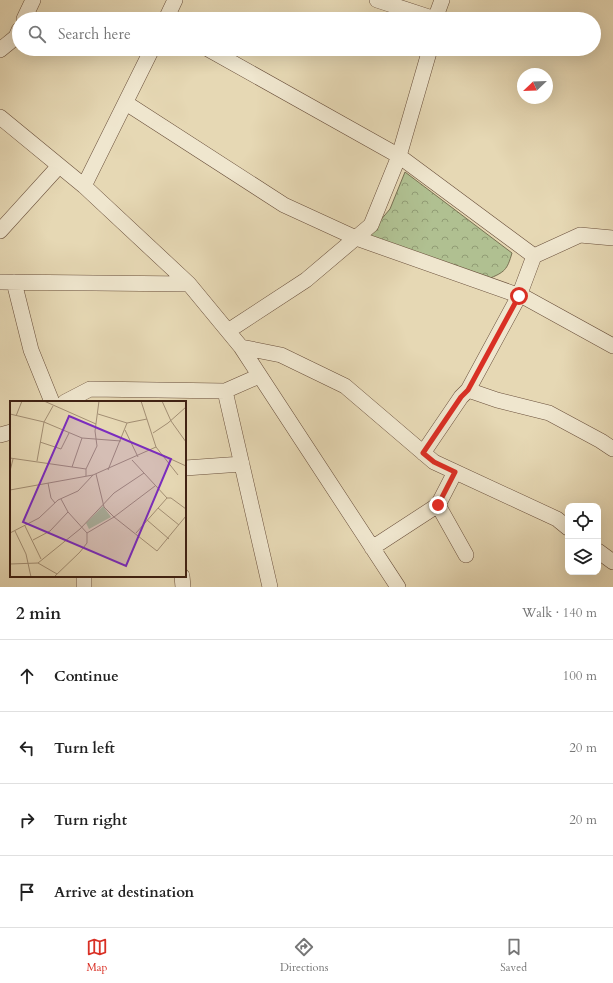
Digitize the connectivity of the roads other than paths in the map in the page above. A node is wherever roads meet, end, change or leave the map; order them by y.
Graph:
1 (33, 0) edge
2 (174, 0) edge
3 (377, 0) edge
4 (442, 0) edge
5 (27, 12) edge
6 (169, 12) edge
7 (414, 12) edge
8 (438, 12) edge
9 (12, 40) edge
10 (0, 50) edge
11 (149, 56) edge
12 (220, 56) edge
13 (428, 56) edge
14 (126, 103) junction
15 (0, 117) edge
16 (399, 156) junction
17 (59, 166) junction
18 (84, 186) junction
19 (0, 231) edge
20 (356, 238) junction
21 (613, 238) edge
22 (534, 256) junction
23 (7, 282) edge
24 (188, 284) junction
25 (519, 296) junction
26 (228, 331) junction
27 (613, 346) edge
28 (241, 347) junction
29 (259, 376) junction
30 (468, 390) junction
31 (225, 391) junction
32 (52, 401) edge
33 (67, 401) edge
34 (10, 432) edge
35 (0, 435) edge
36 (613, 449) edge
37 (423, 453) junction
38 (242, 464) junction
39 (186, 468) edge
40 (455, 472) junction
41 (438, 505) junction
42 (565, 526) edge
43 (372, 548) junction
44 (601, 553) edge
45 (466, 555) dead end
46 (613, 562) edge
47 (182, 577) edge
48 (183, 587) edge
49 (270, 587) edge
50 (398, 587) edge

1 - 5 street
2 - 6 street
3 - 7 street
4 - 8 street
9 - 10 street
11 - 14 street
12 - 16 street
13 - 16 street
14 - 18 street
14 - 20 street
15 - 17 street
16 - 20 street
16 - 22 street
17 - 18 street
17 - 19 street
18 - 24 street
20 - 25 street
20 - 26 street
21 - 22 street
22 - 25 street
23 - 24 street
23 - 32 street
24 - 26 street
25 - 27 street
25 - 30 street
26 - 28 street
28 - 29 street
28 - 37 street
29 - 31 street
29 - 43 street
30 - 36 street
30 - 37 street
31 - 33 street
31 - 38 street
34 - 35 street
37 - 40 street
38 - 39 street
38 - 49 street
40 - 41 street
40 - 42 street
41 - 43 street
41 - 45 street
43 - 50 street
44 - 46 street
47 - 48 street

